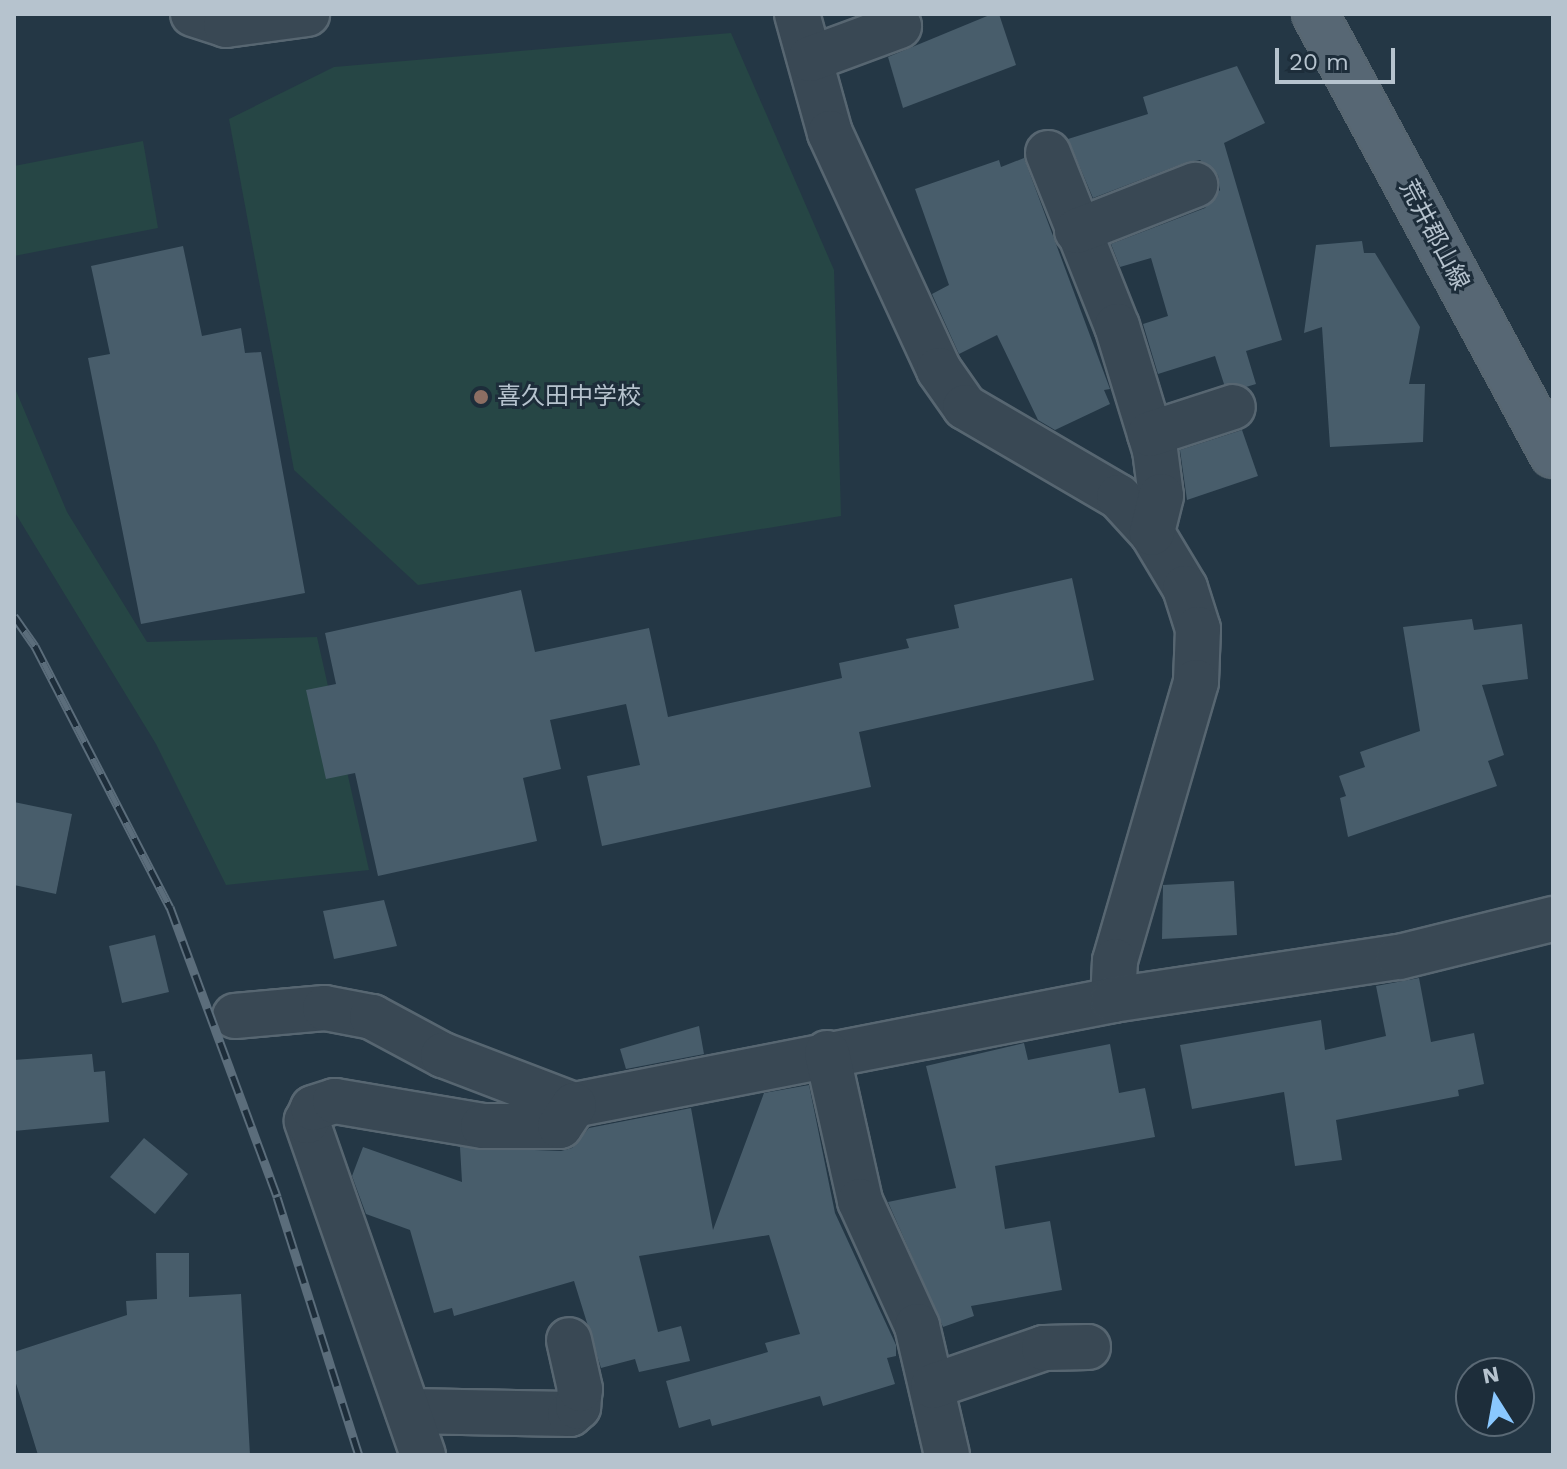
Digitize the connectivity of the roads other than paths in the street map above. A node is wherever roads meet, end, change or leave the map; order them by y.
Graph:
1 (193, 14) edge
2 (307, 14) edge
3 (797, 14) edge
4 (1315, 14) edge
5 (899, 26) dead end
6 (810, 59) junction
7 (1048, 153) dead end
8 (1195, 185) dead end
9 (1077, 231) junction
10 (1233, 407) dead end
11 (1150, 434) junction
12 (1553, 455) edge
13 (1152, 533) junction
14 (1553, 919) edge
15 (1113, 1000) junction
16 (235, 1016) dead end
17 (827, 1053) junction
18 (574, 1105) junction
19 (569, 1340) dead end
20 (1088, 1347) dead end
21 (933, 1386) junction
22 (408, 1411) junction
23 (423, 1455) edge
24 (947, 1455) edge

1 - 2 street
3 - 6 street
4 - 12 main road, 荒井郡山線
5 - 6 street
6 - 13 street
7 - 9 street
8 - 9 street
9 - 11 street
10 - 11 street
11 - 13 street
13 - 15 street
14 - 15 street
15 - 17 street
16 - 18 street
17 - 18 street
17 - 21 street
18 - 22 street
19 - 22 street
20 - 21 street
21 - 24 street
22 - 23 street

